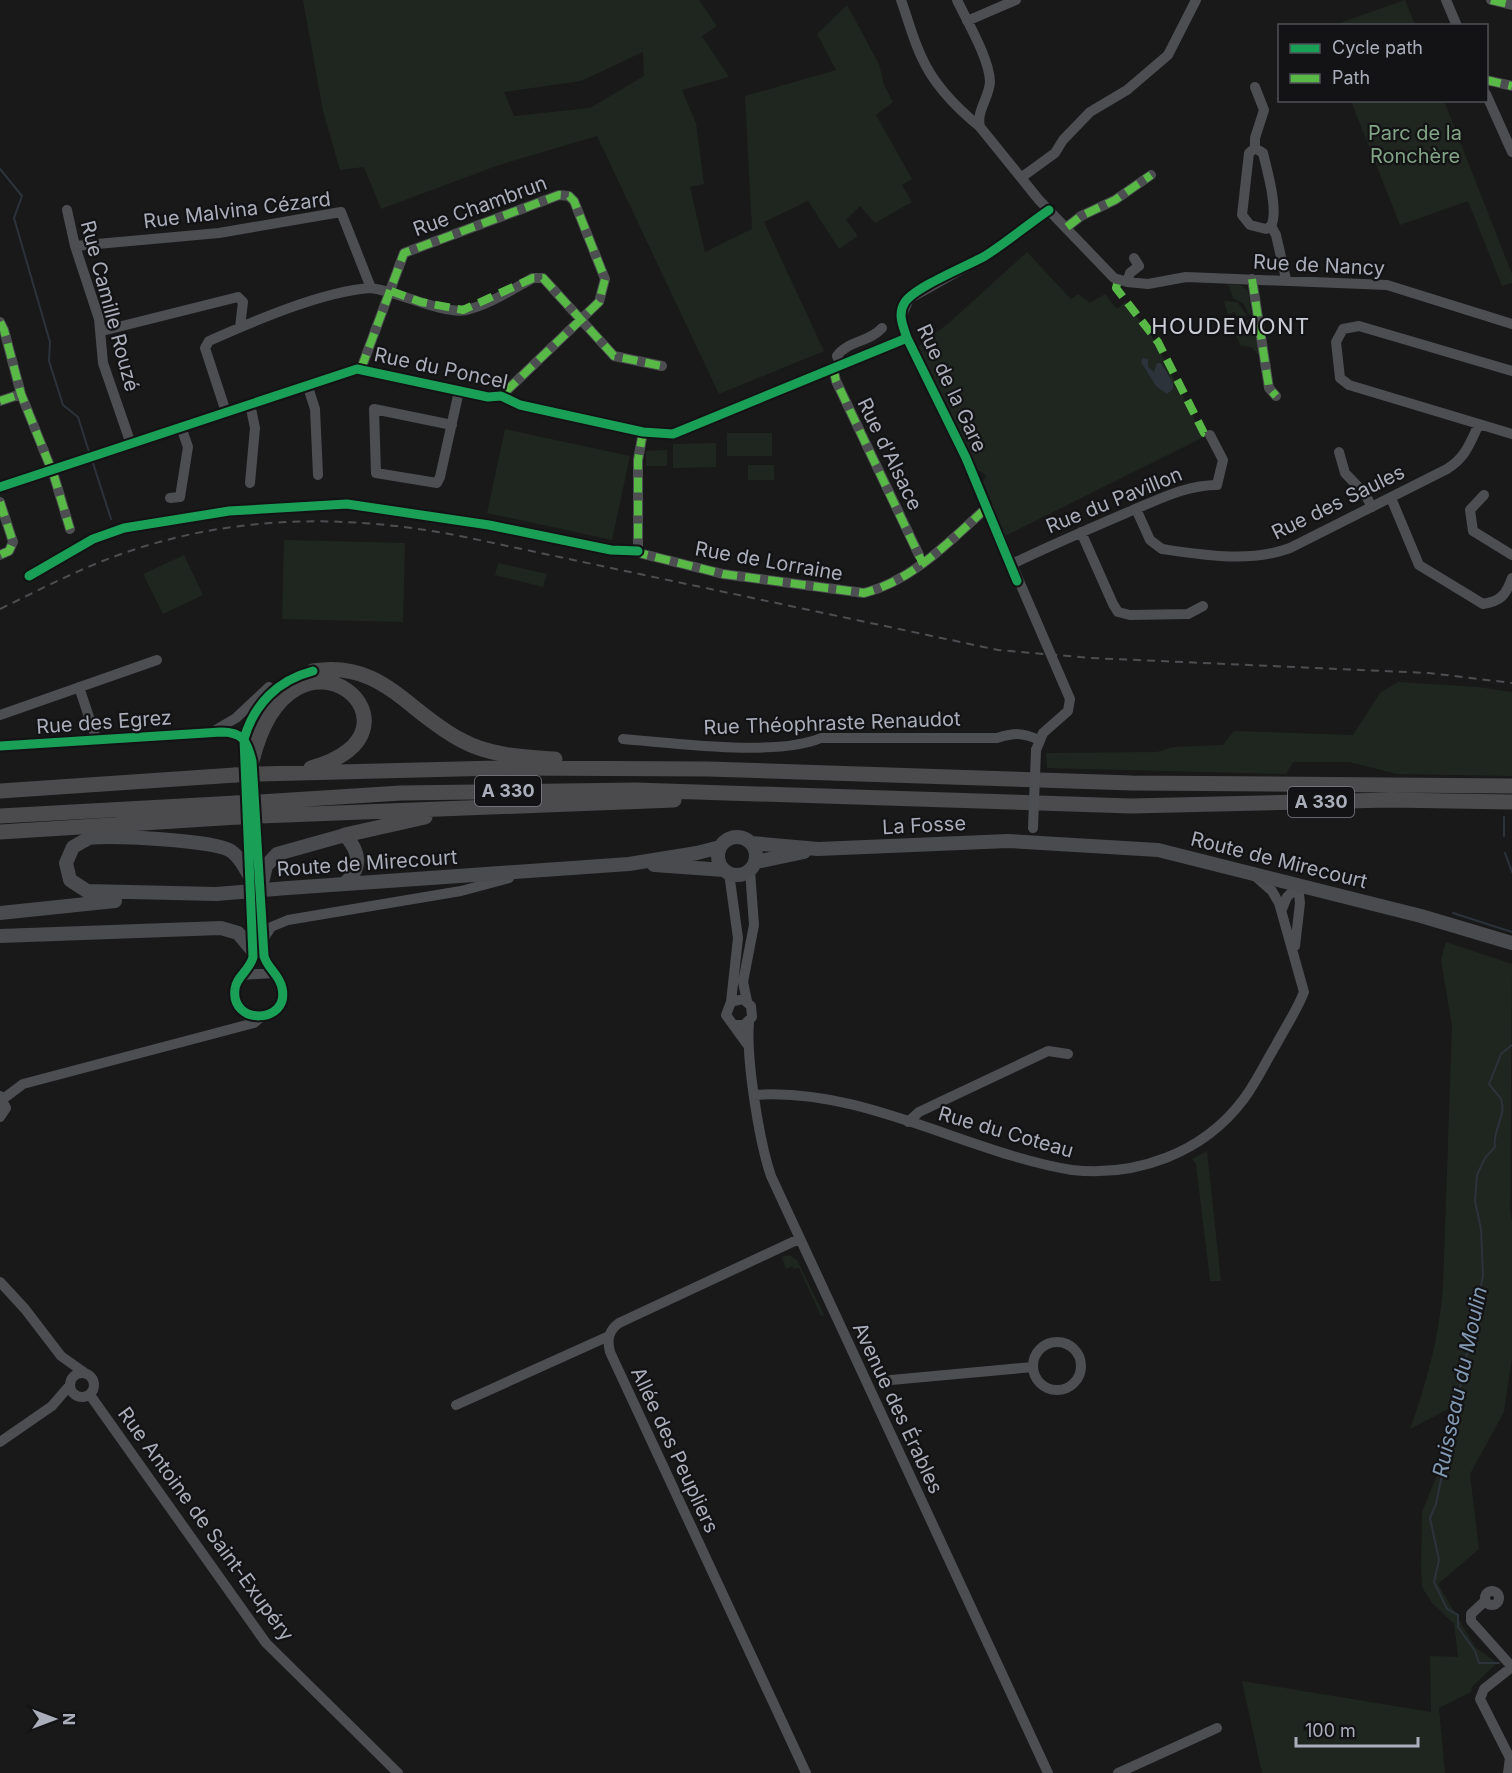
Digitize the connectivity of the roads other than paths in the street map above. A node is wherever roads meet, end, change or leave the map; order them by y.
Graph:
1 (901, 0) edge
2 (957, 0) edge
3 (1016, 0) edge
4 (1196, 0) edge
5 (1446, 0) edge
6 (1491, 0) edge
7 (1512, 5) edge
8 (967, 21) junction
9 (1456, 24) edge
10 (1488, 80) edge
11 (1512, 86) edge
12 (1255, 87) dead end
13 (1488, 98) edge
14 (980, 127) junction
15 (1255, 148) junction
16 (1512, 152) edge
17 (1151, 175) dead end
18 (1022, 177) junction
19 (67, 210) dead end
20 (1049, 210) junction
21 (1271, 226) junction
22 (1067, 227) junction
23 (75, 246) junction
24 (1134, 258) dead end
25 (1252, 279) junction
26 (1287, 279) junction
27 (1127, 282) junction
28 (371, 288) junction
29 (391, 291) junction
30 (582, 319) junction
31 (0, 322) edge
32 (1512, 324) edge
33 (240, 327) junction
34 (882, 328) dead end
35 (102, 331) junction
36 (907, 338) junction
37 (662, 366) dead end
38 (837, 366) junction
39 (361, 369) junction
40 (1512, 371) edge
41 (307, 384) junction
42 (459, 391) junction
43 (21, 394) junction
44 (501, 396) junction
45 (1276, 396) dead end
46 (0, 401) edge
47 (250, 404) junction
48 (226, 412) junction
49 (1479, 424) junction
50 (452, 425) junction
51 (181, 427) junction
52 (643, 432) junction
53 (1512, 434) edge
54 (1210, 435) dead end
55 (131, 444) junction
56 (1339, 452) dead end
57 (51, 470) junction
58 (318, 475) dead end
59 (250, 483) dead end
60 (0, 487) edge
61 (1484, 495) dead end
62 (170, 498) dead end
63 (1391, 498) junction
64 (0, 502) edge
65 (1372, 507) junction
66 (989, 509) junction
67 (1136, 509) junction
68 (70, 529) dead end
69 (1082, 532) junction
70 (0, 555) edge
71 (919, 555) dead end
72 (1512, 555) edge
73 (1010, 565) junction
74 (1512, 578) edge
75 (1203, 606) dead end
76 (157, 660) dead end
77 (313, 671) joint
78 (287, 680) junction
79 (80, 687) junction
80 (0, 715) edge
81 (227, 732) junction
82 (211, 733) junction
83 (244, 739) junction
84 (624, 740) dead end
85 (97, 741) junction
86 (1037, 745) junction
87 (0, 746) edge
88 (252, 762) junction
89 (603, 768) junction
90 (292, 773) junction
91 (1512, 786) edge
92 (0, 791) edge
93 (755, 792) junction
94 (1512, 802) edge
95 (527, 806) junction
96 (260, 809) junction
97 (237, 810) junction
98 (0, 816) edge
99 (0, 832) edge
100 (345, 835) junction
101 (1032, 835) junction
102 (752, 843) junction
103 (720, 847) junction
104 (818, 849) junction
105 (629, 864) junction
106 (753, 866) junction
107 (543, 869) junction
108 (727, 871) junction
109 (1251, 873) junction
110 (250, 876) junction
111 (344, 884) junction
112 (1298, 886) junction
113 (1316, 890) junction
114 (216, 894) junction
115 (259, 896) junction
116 (1300, 903) junction
117 (1282, 909) junction
118 (0, 913) edge
119 (0, 936) edge
120 (1512, 943) edge
121 (257, 946) junction
122 (1295, 952) junction
123 (273, 973) junction
124 (241, 975) junction
125 (747, 1001) junction
126 (731, 1002) junction
127 (238, 1004) junction
128 (261, 1017) junction
129 (749, 1022) junction
130 (734, 1025) junction
131 (225, 1029) junction
132 (749, 1047) junction
133 (1068, 1054) dead end
134 (755, 1095) junction
135 (2, 1097) edge
136 (0, 1118) edge
137 (908, 1122) junction
138 (800, 1239) junction
139 (0, 1282) edge
140 (609, 1336) junction
141 (61, 1356) junction
142 (1033, 1368) junction
143 (85, 1373) junction
144 (891, 1380) dead end
145 (70, 1383) junction
146 (85, 1396) junction
147 (52, 1406) junction
148 (456, 1406) dead end
149 (0, 1443) edge
150 (1485, 1601) dead end
151 (1512, 1667) edge
152 (1217, 1728) dead end
153 (1510, 1770) edge
154 (398, 1773) edge
155 (806, 1773) edge
156 (1048, 1773) edge
157 (1118, 1773) edge

1 - 14 street
2 - 8 street
3 - 8 street
4 - 18 street
5 - 9 street
6 - 7 street
8 - 14 street
10 - 11 street
12 - 15 street
13 - 16 street
14 - 18 street
15 - 21 street
15 - 21 street
17 - 22 street
18 - 20 street
19 - 23 street, Rue Camille Rouzé
20 - 22 street
20 - 36 street, Rue de la Gare
21 - 26 street
22 - 27 street
23 - 28 street, Rue Malvina Cézard
23 - 35 street, Rue Camille Rouzé
24 - 27 street
25 - 26 street, Rue de Nancy
25 - 27 street, Rue de Nancy
25 - 45 street
26 - 32 street, Rue de Nancy
28 - 29 street
28 - 33 street
29 - 30 street
29 - 30 street, Rue Chambrun
29 - 39 street
30 - 37 street
30 - 44 street, Rue Chambrun
31 - 43 street
33 - 35 street
33 - 48 street
34 - 38 street
35 - 55 street, Rue Camille Rouzé
36 - 38 street, Rue du Poncel
36 - 66 street, Rue de la Gare
38 - 52 street, Rue du Poncel
38 - 71 street, Rue d'Alsace
39 - 41 street, Rue du Poncel
39 - 42 street, Rue du Poncel
40 - 49 street
41 - 47 street, Rue du Poncel
41 - 58 street
42 - 44 street, Rue du Poncel
42 - 50 street
43 - 46 street
43 - 57 street
44 - 52 street, Rue du Poncel
47 - 48 street, Rue du Poncel
47 - 59 street
48 - 51 street, Rue du Poncel
49 - 53 street
49 - 63 street, Rue des Saules
50 - 50 street
51 - 55 street, Rue du Poncel
51 - 62 street
52 - 66 street, Rue de Lorraine
54 - 67 street, Rue du Pavillon
55 - 57 street, Rue du Poncel
56 - 65 street
57 - 60 street, Rue du Poncel
57 - 68 street
61 - 72 street
63 - 65 street, Rue des Saules
63 - 74 street
64 - 70 street
65 - 67 street, Rue des Saules
66 - 73 street, Rue de la Gare
67 - 69 street, Rue du Pavillon
69 - 73 street, Rue du Pavillon
69 - 75 street
73 - 86 street, Rue de la Gare
76 - 79 street
77 - 78 street
77 - 89 highway
78 - 82 street
78 - 83 street
79 - 80 street
79 - 85 street
81 - 82 street, Rue des Egrez
81 - 83 street
81 - 88 street
82 - 85 street, Rue des Egrez
83 - 88 street
84 - 86 street, Rue Théophraste Renaudot
85 - 87 street, Rue des Egrez
86 - 101 street, bridge
88 - 90 highway, A 330
88 - 90 highway
88 - 92 highway, A 330, bridge
88 - 110 street
88 - 115 street
89 - 90 highway, A 330
89 - 91 highway, A 330
93 - 94 highway, A 330
93 - 95 highway
93 - 96 highway, A 330
95 - 96 highway
95 - 100 highway
96 - 97 highway, A 330, bridge
97 - 98 highway, A 330
97 - 99 highway
100 - 111 main road
100 - 115 main road
101 - 104 main road, La Fosse
101 - 109 main road, Route de Mirecourt
102 - 103 main road
102 - 104 main road, La Fosse
102 - 106 main road
103 - 105 main road, Route de Mirecourt
103 - 108 main road
104 - 106 main road, La Fosse
105 - 107 main road, Route de Mirecourt
105 - 108 main road, Route de Mirecourt
106 - 108 main road
106 - 125 street
107 - 111 main road, Route de Mirecourt
107 - 121 street
108 - 126 street
109 - 112 main road, Route de Mirecourt
109 - 117 street, Rue du Coteau
110 - 114 main road
110 - 121 street
111 - 114 main road, Route de Mirecourt, bridge
112 - 113 main road, Route de Mirecourt
112 - 116 street, Rue du Coteau
112 - 117 street
113 - 116 street
113 - 120 main road, Route de Mirecourt
114 - 118 main road, Route de Mirecourt
115 - 121 street
116 - 122 street, Rue du Coteau
117 - 122 street, Rue du Coteau
119 - 121 main road
121 - 123 street
121 - 124 street
122 - 137 street, Rue du Coteau
123 - 124 street
123 - 128 street
124 - 127 street
125 - 126 street
125 - 129 street
126 - 130 street
127 - 128 street
127 - 131 street
128 - 131 street
129 - 130 street
129 - 132 street, Avenue des Érables
130 - 132 street, Avenue des Érables
131 - 135 street
132 - 134 street, Avenue des Érables
133 - 137 street
134 - 137 street, Rue du Coteau
134 - 138 street, Avenue des Érables
135 - 136 street
138 - 140 street
138 - 156 street, Avenue des Érables
139 - 141 street
140 - 148 street
140 - 155 street, Allée des Peupliers
141 - 143 street
141 - 145 street
142 - 142 street
142 - 144 street
143 - 145 street
143 - 146 street
145 - 146 street
145 - 147 street
146 - 147 street
146 - 154 street, Rue Antoine de Saint-Exupéry
147 - 149 street
150 - 151 street
151 - 153 street
152 - 157 street

